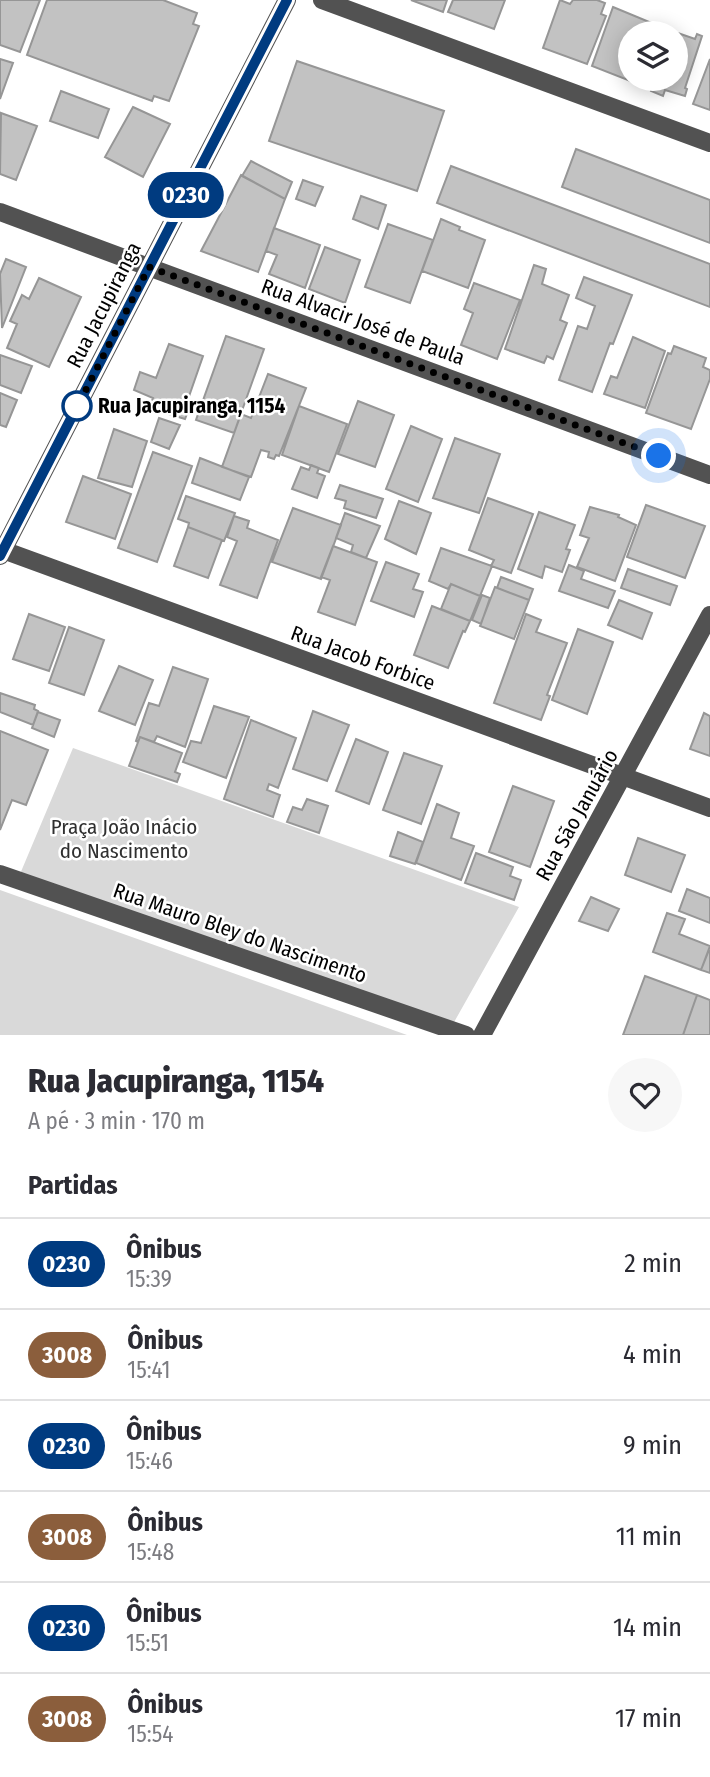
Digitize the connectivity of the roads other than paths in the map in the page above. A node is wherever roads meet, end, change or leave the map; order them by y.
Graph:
1 (287, 0) edge
2 (323, 0) edge
3 (710, 143) edge
4 (0, 212) edge
5 (149, 267) junction
6 (710, 475) edge
7 (1, 552) edge
8 (710, 615) edge
9 (623, 777) junction
10 (710, 808) edge
11 (0, 874) edge
12 (466, 1035) edge
13 (482, 1035) edge

1 - 5 street, Rua Jacupiranga
2 - 3 street
4 - 5 street, Rua Alvacir José de Paula
5 - 6 street, Rua Alvacir José de Paula
5 - 7 street, Rua Jacupiranga
7 - 9 street, Rua Jacob Forbice
8 - 9 street, Rua São Januário
9 - 10 street, Rua Jacob Forbice
9 - 13 street, Rua São Januário
11 - 12 street, Rua Mauro Bley do Nascimento

